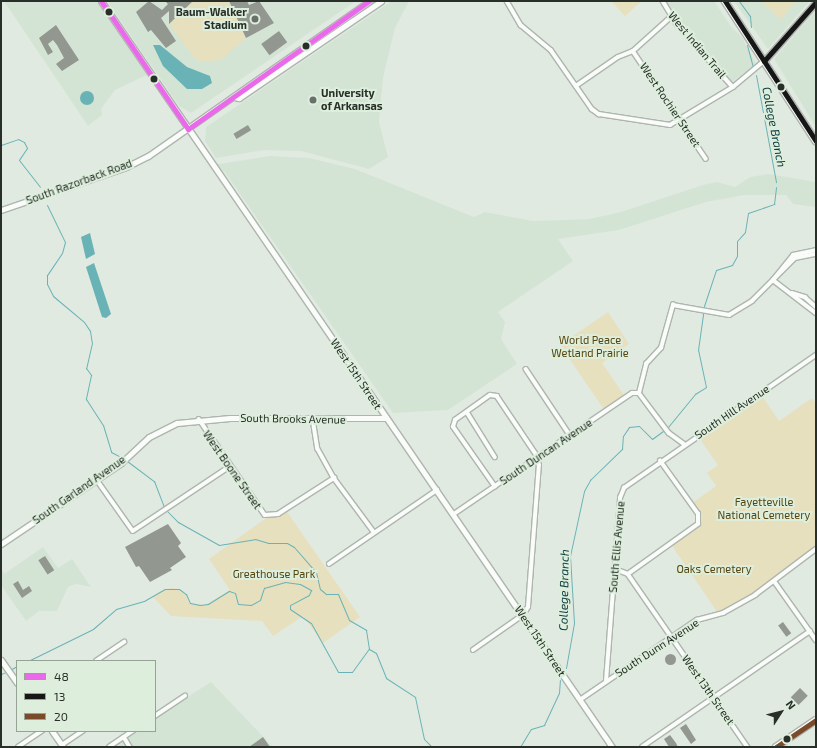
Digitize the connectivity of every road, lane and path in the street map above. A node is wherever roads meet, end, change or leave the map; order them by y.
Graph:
1 (101, 1) edge
2 (368, 1) edge
3 (381, 1) edge
4 (507, 1) edge
5 (663, 1) edge
6 (726, 1) edge
7 (816, 2) edge
8 (671, 17) junction
9 (633, 51) junction
10 (764, 62) junction
11 (576, 86) junction
12 (733, 87) junction
13 (234, 97) junction
14 (679, 119) junction
15 (188, 129) junction
16 (816, 141) edge
17 (706, 159) dead end
18 (1, 210) edge
19 (816, 250) edge
20 (816, 254) edge
21 (773, 280) junction
22 (789, 293) junction
23 (816, 307) edge
24 (816, 313) edge
25 (816, 355) edge
26 (526, 369) dead end
27 (639, 393) junction
28 (467, 412) junction
29 (386, 418) junction
30 (199, 419) junction
31 (313, 419) junction
32 (570, 435) junction
33 (684, 444) junction
34 (495, 457) dead end
35 (536, 458) junction
36 (660, 461) junction
37 (229, 466) junction
38 (334, 478) junction
39 (97, 480) junction
40 (495, 487) junction
41 (437, 490) junction
42 (454, 514) junction
43 (374, 532) junction
44 (1, 544) edge
45 (816, 549) edge
46 (329, 564) dead end
47 (615, 569) junction
48 (628, 574) junction
49 (775, 582) junction
50 (523, 615) junction
51 (810, 631) junction
52 (672, 637) junction
53 (816, 640) edge
54 (124, 642) dead end
55 (473, 650) dead end
56 (97, 660) edge
57 (3, 662) edge
58 (606, 681) junction
59 (16, 682) edge
60 (185, 696) dead end
61 (714, 698) junction
62 (580, 700) junction
63 (156, 715) edge
64 (816, 720) edge
65 (40, 732) edge
66 (53, 732) edge
67 (82, 732) edge
68 (132, 732) edge
69 (124, 737) junction
70 (63, 746) edge
71 (18, 747) edge
72 (109, 747) edge
73 (130, 747) edge
74 (612, 747) edge
75 (642, 747) edge
76 (748, 747) edge
77 (776, 747) edge

1 - 15 main road, West 15th Street
2 - 13 main road, South Razorback Road
3 - 13 main road, South Razorback Road
4 - 11 street
5 - 8 street, West Indian Trail
6 - 10 main road
7 - 10 main road
8 - 9 street
8 - 12 street, West Indian Trail
9 - 11 street
9 - 14 street, West Rochier Street
10 - 12 street
10 - 16 main road
11 - 14 street
12 - 14 street
13 - 15 main road, South Razorback Road
14 - 17 street, West Rochier Street
15 - 18 main road, South Razorback Road
15 - 29 main road, West 15th Street
19 - 21 street
20 - 21 street
21 - 22 street
21 - 27 street
22 - 23 street
22 - 24 street
25 - 33 street, South Hill Avenue
26 - 32 street
27 - 32 street, South Duncan Avenue
27 - 33 street, South Hill Avenue
28 - 34 street
28 - 35 street
28 - 40 street
29 - 31 main road, South Brooks Avenue
29 - 41 main road, West 15th Street
30 - 31 main road, South Brooks Avenue
30 - 37 street, West Boone Street
30 - 39 main road, South Garland Avenue
31 - 38 street
32 - 35 street, South Duncan Avenue
33 - 36 street, South Ellis Avenue
35 - 40 street, South Duncan Avenue
35 - 50 street
36 - 47 street, South Ellis Avenue
36 - 48 street
37 - 38 street, West Boone Street
37 - 39 street
38 - 43 street
39 - 44 main road, South Garland Avenue
40 - 42 street, South Duncan Avenue
41 - 42 main road, West 15th Street
41 - 43 street
42 - 50 main road, West 15th Street
43 - 46 street
45 - 49 street, South Dunn Avenue
47 - 48 street
47 - 58 street, South Ellis Avenue
48 - 52 street, West 13th Street
49 - 51 street
49 - 52 street, South Dunn Avenue
50 - 55 street
50 - 62 main road, West 15th Street
51 - 53 street
51 - 61 street
52 - 58 street, South Dunn Avenue
52 - 61 street, West 13th Street
54 - 56 street
57 - 59 main road
58 - 62 street, South Dunn Avenue
60 - 63 street
61 - 75 street
61 - 76 street, West 13th Street
62 - 74 main road, West 15th Street
64 - 77 main road
65 - 71 street
66 - 70 main road
67 - 70 street
68 - 69 street
69 - 72 street
69 - 73 street

